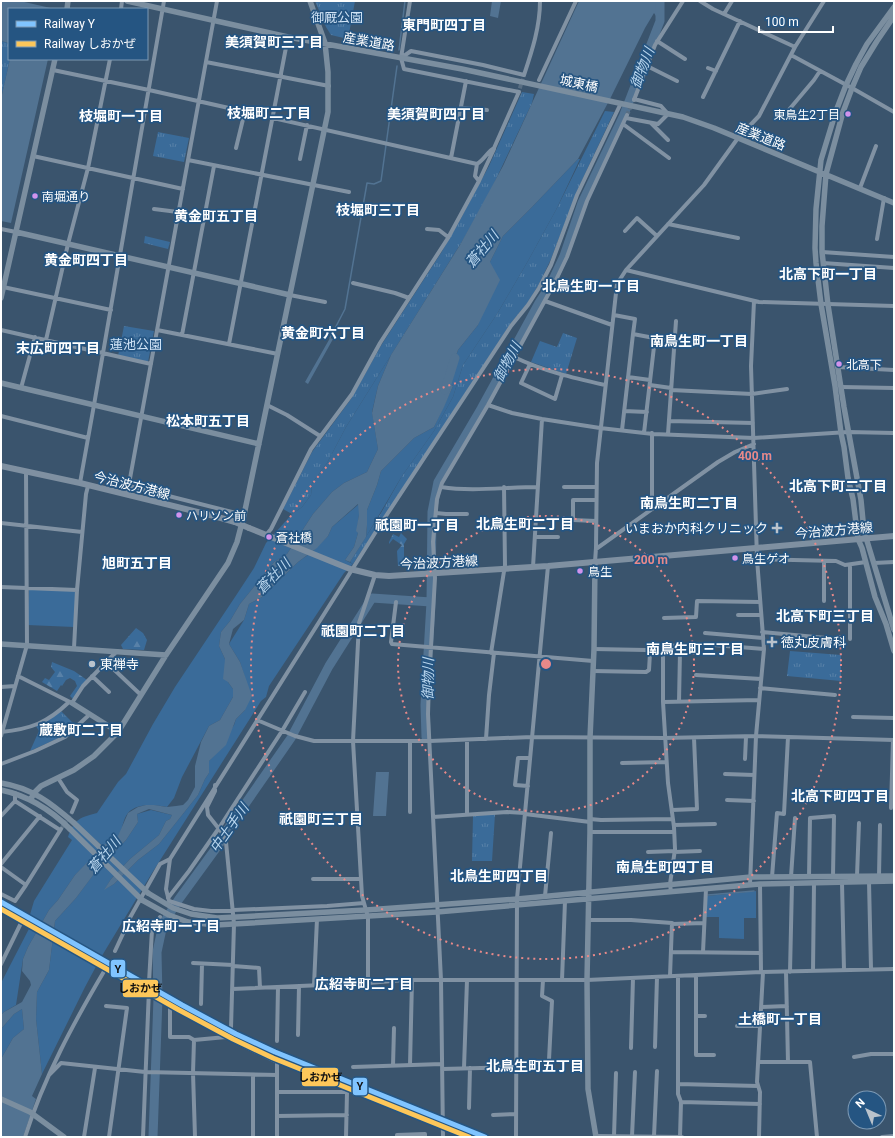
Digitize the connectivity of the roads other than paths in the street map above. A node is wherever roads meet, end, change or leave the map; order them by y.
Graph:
1 (127, 1) edge
2 (164, 1) edge
3 (217, 1) edge
4 (310, 1) edge
5 (410, 1) edge
6 (540, 1) edge
7 (576, 1) edge
8 (682, 1) edge
9 (700, 1) edge
10 (732, 1) edge
11 (824, 1) edge
12 (894, 7) edge
13 (163, 9) junction
14 (724, 14) junction
15 (894, 16) edge
16 (214, 19) junction
17 (740, 21) junction
18 (288, 37) junction
19 (657, 41) junction
20 (325, 44) junction
21 (795, 47) junction
22 (791, 55) junction
23 (401, 58) junction
24 (685, 59) dead end
25 (56, 60) edge
26 (110, 60) edge
27 (206, 62) junction
28 (646, 66) junction
29 (708, 68) dead end
30 (53, 70) junction
31 (716, 70) junction
32 (820, 71) junction
33 (281, 77) junction
34 (105, 80) junction
35 (466, 81) junction
36 (677, 81) dead end
37 (538, 83) junction
38 (329, 86) junction
39 (849, 86) junction
40 (149, 90) junction
41 (703, 97) dead end
42 (199, 101) junction
43 (618, 103) junction
44 (461, 108) junction
45 (487, 110) dead end
46 (245, 112) junction
47 (894, 112) edge
48 (668, 114) junction
49 (273, 118) junction
50 (782, 118) dead end
51 (650, 122) junction
52 (623, 124) junction
53 (307, 125) junction
54 (325, 129) junction
55 (738, 138) junction
56 (668, 140) dead end
57 (876, 146) dead end
58 (236, 148) dead end
59 (494, 148) junction
60 (33, 156) junction
61 (451, 158) junction
62 (669, 158) dead end
63 (300, 159) dead end
64 (188, 160) junction
65 (477, 164) junction
66 (214, 166) junction
67 (88, 168) junction
68 (823, 173) junction
69 (261, 175) junction
70 (134, 178) junction
71 (479, 181) junction
72 (313, 186) junction
73 (860, 188) junction
74 (183, 189) junction
75 (349, 192) dead end
76 (884, 198) junction
77 (894, 203) edge
78 (154, 209) dead end
79 (178, 212) junction
80 (668, 224) junction
81 (1, 228) edge
82 (427, 229) dead end
83 (625, 231) dead end
84 (16, 232) junction
85 (657, 236) junction
86 (448, 237) junction
87 (738, 238) dead end
88 (877, 239) dead end
89 (68, 244) junction
90 (822, 252) junction
91 (120, 256) junction
92 (894, 257) edge
93 (823, 263) junction
94 (169, 266) junction
95 (894, 268) edge
96 (626, 270) junction
97 (194, 272) junction
98 (241, 283) junction
99 (353, 283) dead end
100 (3, 287) junction
101 (290, 295) junction
102 (1, 298) edge
103 (56, 298) junction
104 (409, 298) junction
105 (545, 301) junction
106 (754, 301) junction
107 (325, 302) dead end
108 (821, 304) junction
109 (828, 305) junction
110 (894, 306) edge
111 (110, 310) junction
112 (614, 315) junction
113 (676, 321) dead end
114 (612, 325) junction
115 (1, 330) edge
116 (157, 330) junction
117 (633, 334) junction
118 (182, 335) junction
119 (35, 337) junction
120 (655, 338) junction
121 (46, 340) junction
122 (675, 342) junction
123 (229, 344) junction
124 (103, 353) junction
125 (278, 354) junction
126 (514, 357) junction
127 (151, 364) junction
128 (530, 364) junction
129 (838, 367) junction
130 (894, 370) edge
131 (562, 375) junction
132 (628, 377) junction
133 (650, 380) junction
134 (1, 383) edge
135 (605, 385) junction
136 (650, 385) junction
137 (842, 387) junction
138 (21, 388) junction
139 (894, 388) edge
140 (671, 389) junction
141 (787, 389) dead end
142 (752, 394) junction
143 (94, 405) junction
144 (267, 405) junction
145 (488, 405) junction
146 (624, 411) junction
147 (647, 412) junction
148 (1, 416) edge
149 (142, 416) junction
150 (542, 419) junction
151 (669, 421) junction
152 (753, 423) junction
153 (600, 428) junction
154 (622, 430) junction
155 (848, 432) junction
156 (644, 433) junction
157 (652, 433) junction
158 (841, 433) junction
159 (894, 433) edge
160 (668, 434) junction
161 (320, 436) junction
162 (88, 438) junction
163 (754, 438) junction
164 (259, 444) junction
165 (754, 444) junction
166 (1, 466) edge
167 (26, 471) junction
168 (80, 483) junction
169 (88, 486) junction
170 (129, 486) junction
171 (441, 487) junction
172 (504, 487) junction
173 (538, 487) junction
174 (564, 487) dead end
175 (596, 487) junction
176 (127, 495) junction
177 (596, 500) junction
178 (652, 509) junction
179 (436, 512) junction
180 (467, 514) dead end
181 (244, 515) junction
182 (596, 521) junction
183 (1, 524) edge
184 (26, 526) junction
185 (82, 532) junction
186 (894, 536) edge
187 (269, 537) junction
188 (535, 537) junction
189 (558, 538) dead end
190 (866, 538) junction
191 (858, 539) junction
192 (757, 548) junction
193 (596, 549) junction
194 (757, 560) junction
195 (824, 561) junction
196 (595, 562) junction
197 (866, 562) junction
198 (894, 562) edge
199 (874, 563) junction
200 (850, 564) junction
201 (548, 566) junction
202 (533, 567) junction
203 (351, 569) junction
204 (504, 569) junction
205 (434, 574) junction
206 (375, 575) junction
207 (1, 587) edge
208 (26, 587) junction
209 (77, 590) junction
210 (824, 601) dead end
211 (396, 602) dead end
212 (760, 602) junction
213 (738, 615) dead end
214 (761, 615) junction
215 (664, 618) dead end
216 (894, 630) edge
217 (762, 632) junction
218 (705, 633) dead end
219 (763, 638) junction
220 (850, 638) dead end
221 (837, 639) dead end
222 (1, 644) edge
223 (27, 645) junction
224 (714, 645) dead end
225 (74, 648) junction
226 (432, 648) junction
227 (594, 649) junction
228 (764, 649) junction
229 (118, 651) junction
230 (894, 651) edge
231 (492, 653) junction
232 (166, 654) junction
233 (539, 658) junction
234 (593, 661) junction
235 (106, 662) junction
236 (593, 671) junction
237 (696, 675) dead end
238 (18, 676) junction
239 (92, 676) junction
240 (761, 679) junction
241 (1, 686) edge
242 (15, 686) junction
243 (760, 688) junction
244 (109, 692) dead end
245 (305, 692) dead end
246 (835, 694) dead end
247 (141, 695) junction
248 (759, 700) junction
249 (663, 702) junction
250 (679, 702) junction
251 (70, 703) junction
252 (89, 715) junction
253 (853, 716) dead end
254 (894, 718) edge
255 (256, 720) junction
256 (282, 731) junction
257 (118, 732) junction
258 (2, 733) edge
259 (756, 736) junction
260 (532, 737) junction
261 (746, 737) junction
262 (788, 737) junction
263 (590, 738) junction
264 (664, 738) junction
265 (694, 738) junction
266 (486, 739) junction
267 (467, 740) junction
268 (894, 740) edge
269 (410, 741) junction
270 (430, 741) junction
271 (353, 742) junction
272 (530, 758) junction
273 (745, 759) dead end
274 (666, 762) junction
275 (622, 763) dead end
276 (1, 764) edge
277 (725, 774) dead end
278 (754, 775) junction
279 (58, 778) junction
280 (1, 783) edge
281 (216, 785) junction
282 (528, 786) junction
283 (1, 790) edge
284 (15, 793) junction
285 (34, 793) junction
286 (31, 799) junction
287 (727, 800) dead end
288 (15, 801) junction
289 (754, 801) junction
290 (890, 808) dead end
291 (672, 810) junction
292 (72, 812) tunnel mouth
293 (410, 812) dead end
294 (525, 813) junction
295 (467, 815) junction
296 (1, 816) edge
297 (40, 816) junction
298 (433, 817) junction
299 (795, 818) dead end
300 (673, 819) junction
301 (590, 821) junction
302 (715, 824) dead end
303 (859, 824) dead end
304 (674, 825) junction
305 (880, 825) dead end
306 (218, 828) junction
307 (590, 832) junction
308 (674, 832) junction
309 (551, 833) dead end
310 (700, 851) dead end
311 (648, 852) dead end
312 (674, 852) junction
313 (170, 859) junction
314 (1, 865) edge
315 (833, 876) junction
316 (857, 876) junction
317 (879, 876) junction
318 (894, 876) edge
319 (751, 877) junction
320 (772, 877) junction
321 (809, 877) junction
322 (313, 879) dead end
323 (361, 879) junction
324 (792, 880) junction
325 (894, 881) edge
326 (842, 882) junction
327 (869, 882) junction
328 (814, 883) junction
329 (670, 884) junction
330 (760, 884) junction
331 (26, 885) junction
332 (750, 885) junction
333 (706, 889) junction
334 (588, 892) junction
335 (671, 892) junction
336 (1, 894) edge
337 (545, 896) junction
338 (517, 898) junction
339 (168, 899) junction
340 (588, 899) junction
341 (565, 901) junction
342 (364, 903) junction
343 (437, 905) junction
344 (517, 905) junction
345 (1, 909) edge
346 (366, 910) junction
347 (437, 912) junction
348 (234, 914) junction
349 (160, 917) dead end
350 (368, 917) junction
351 (317, 919) junction
352 (588, 920) junction
353 (704, 923) junction
354 (234, 924) junction
355 (672, 924) junction
356 (115, 951) dead end
357 (671, 952) junction
358 (703, 952) junction
359 (761, 952) junction
360 (1, 964) edge
361 (193, 964) dead end
362 (202, 964) junction
363 (233, 965) junction
364 (871, 969) junction
365 (894, 969) edge
366 (844, 970) junction
367 (813, 971) junction
368 (762, 972) junction
369 (788, 972) junction
370 (114, 973) dead end
371 (696, 975) junction
372 (670, 976) junction
373 (678, 976) junction
374 (657, 977) junction
375 (633, 978) junction
376 (412, 980) junction
377 (441, 980) junction
378 (467, 980) junction
379 (543, 980) junction
380 (562, 980) junction
381 (586, 980) junction
382 (516, 981) junction
383 (149, 982) dead end
384 (368, 983) junction
385 (314, 985) junction
386 (299, 986) junction
387 (278, 987) junction
388 (260, 988) junction
389 (149, 989) dead end
390 (232, 989) junction
391 (201, 1004) dead end
392 (106, 1006) dead end
393 (787, 1006) junction
394 (762, 1007) junction
395 (170, 1008) dead end
396 (696, 1016) junction
397 (705, 1016) dead end
398 (737, 1026) dead end
399 (760, 1026) junction
400 (231, 1028) dead end
401 (394, 1028) dead end
402 (298, 1035) dead end
403 (194, 1040) junction
404 (277, 1041) dead end
405 (631, 1048) dead end
406 (654, 1048) dead end
407 (894, 1054) edge
408 (714, 1055) dead end
409 (854, 1057) dead end
410 (549, 1060) dead end
411 (758, 1062) junction
412 (788, 1062) junction
413 (410, 1065) junction
414 (393, 1066) junction
415 (353, 1067) dead end
416 (442, 1067) junction
417 (516, 1067) junction
418 (95, 1068) junction
419 (464, 1068) junction
420 (470, 1068) junction
421 (119, 1070) junction
422 (657, 1071) dead end
423 (145, 1072) junction
424 (635, 1072) dead end
425 (193, 1073) junction
426 (616, 1073) dead end
427 (50, 1074) junction
428 (253, 1074) junction
429 (277, 1075) junction
430 (678, 1084) junction
431 (758, 1086) junction
432 (277, 1092) junction
433 (1, 1099) edge
434 (681, 1102) junction
435 (760, 1104) junction
436 (469, 1108) dead end
437 (31, 1113) junction
438 (516, 1114) junction
439 (347, 1115) junction
440 (494, 1115) dead end
441 (277, 1116) junction
442 (614, 1136) junction
443 (623, 1136) edge
444 (632, 1136) junction
445 (654, 1136) edge
446 (894, 1136) edge
447 (25, 1137) edge
448 (64, 1137) edge
449 (84, 1137) edge
450 (109, 1137) edge
451 (143, 1137) edge
452 (195, 1137) edge
453 (253, 1137) edge
454 (277, 1137) edge
455 (346, 1137) edge
456 (397, 1137) edge
457 (425, 1137) edge
458 (443, 1137) edge
459 (516, 1137) edge
460 (596, 1137) edge
461 (642, 1137) edge
462 (662, 1137) edge
463 (681, 1137) edge
464 (758, 1137) edge
465 (817, 1137) edge
466 (882, 1137) edge

1 - 13 street, 産業道路
2 - 13 street
3 - 16 street
4 - 20 street
5 - 23 street
6 - 23 street
7 - 37 street
8 - 19 street
9 - 14 street
10 - 14 street
11 - 21 street
12 - 39 street
13 - 16 street, 産業道路
13 - 40 street
14 - 17 street
15 - 39 street
16 - 18 street, 産業道路
16 - 27 street
17 - 21 street
17 - 31 street
18 - 20 street, 産業道路
18 - 33 street
19 - 24 street
19 - 28 street
20 - 23 street, 産業道路
20 - 38 street
21 - 22 street
22 - 32 street
22 - 55 street
23 - 35 street
23 - 37 street, 産業道路
25 - 30 street
26 - 34 street
27 - 33 street
27 - 42 street
28 - 36 street
28 - 48 street
29 - 31 street
30 - 34 street
30 - 60 street
31 - 41 street
32 - 39 street
32 - 50 street
33 - 38 street
33 - 49 street
34 - 40 street
34 - 67 street
35 - 44 street
35 - 59 street
37 - 43 street, 城東橋
38 - 54 street
39 - 47 street
39 - 68 street
40 - 42 street
40 - 70 street
42 - 46 street
42 - 64 street
43 - 48 street, 産業道路
43 - 203 street
44 - 45 street
44 - 61 street
46 - 49 street
46 - 58 street
48 - 51 street
48 - 55 street, 産業道路
49 - 53 street
49 - 69 street
51 - 52 street
51 - 56 street
52 - 62 street
52 - 105 street
53 - 54 street
53 - 63 street
54 - 61 street
54 - 72 street
55 - 68 street, 産業道路
55 - 80 street
57 - 73 street
59 - 65 street
59 - 71 street
60 - 67 street
60 - 84 street
61 - 65 street
64 - 66 street
64 - 74 street
65 - 71 street
66 - 69 street
66 - 97 street
67 - 70 street
67 - 89 street
68 - 73 street, 産業道路
68 - 90 street
68 - 108 street
69 - 72 street
69 - 98 street
70 - 74 street
70 - 91 street
71 - 86 street
72 - 75 street
72 - 101 street
73 - 76 street, 産業道路
74 - 79 street
76 - 77 street, 産業道路
76 - 88 street
78 - 79 street
79 - 94 street
80 - 85 street
80 - 87 street
81 - 84 street
82 - 86 street
83 - 85 street
84 - 89 street
84 - 100 street
85 - 96 street
86 - 104 street
89 - 91 street
89 - 103 street
90 - 92 street
90 - 93 street
91 - 94 street
91 - 111 street
93 - 95 street
93 - 109 street
94 - 97 street
94 - 116 street
96 - 106 street
96 - 112 street
97 - 98 street
97 - 118 street
98 - 101 street
98 - 123 street
99 - 104 street
100 - 102 street
100 - 103 street
101 - 107 street
101 - 125 street
103 - 111 street
103 - 121 street
104 - 161 street
105 - 114 street
105 - 126 street
106 - 108 street
106 - 142 street
108 - 109 street
108 - 158 street
109 - 110 street
109 - 129 street
111 - 124 street
112 - 114 street
112 - 117 street
113 - 122 street
114 - 135 street
115 - 119 street
116 - 118 street
116 - 127 street
117 - 120 street
117 - 132 street
118 - 123 street
119 - 121 street
119 - 138 street
120 - 122 street
120 - 133 street
121 - 124 street
122 - 140 street
123 - 125 street
124 - 127 street
124 - 143 street
125 - 144 street
126 - 128 street
126 - 145 street
127 - 149 street
128 - 131 street
128 - 131 street
129 - 130 street
129 - 137 street
131 - 135 street
132 - 133 street
132 - 146 street
133 - 136 street
134 - 138 street
135 - 153 street
136 - 140 street
136 - 147 street
137 - 139 street
137 - 155 street
138 - 143 street
140 - 142 street
140 - 151 street
141 - 142 street
142 - 152 street
143 - 149 street
143 - 162 street
144 - 161 street
144 - 164 street
145 - 150 street
145 - 171 street
146 - 147 street
146 - 154 street
147 - 156 street
148 - 162 street
149 - 164 street
149 - 170 street
150 - 153 street
150 - 173 street
151 - 152 street
151 - 160 street
152 - 163 street
153 - 154 street
153 - 175 street
154 - 156 street
155 - 158 street
155 - 159 street
155 - 190 street
156 - 157 street
157 - 160 street
157 - 178 street
158 - 163 street
158 - 191 street
160 - 163 street
161 - 187 street
162 - 168 street
163 - 165 street
164 - 181 street
165 - 178 street
165 - 192 street
166 - 167 main road, 今治波方港線
167 - 168 main road, 今治波方港線
167 - 184 street
168 - 169 main road, 今治波方港線
169 - 176 main road, 今治波方港線
169 - 185 street
170 - 176 street
170 - 181 street
171 - 172 street
171 - 179 street
172 - 173 street
172 - 204 street
173 - 188 street
174 - 175 street
175 - 177 street
176 - 187 main road, 今治波方港線, bridge
177 - 182 street
177 - 182 street
178 - 193 street
179 - 180 street
179 - 205 street
181 - 232 street
182 - 193 street
183 - 184 street
184 - 185 street
184 - 208 street
185 - 209 street
186 - 190 main road, 今治波方港線
187 - 203 main road, 今治波方港線
188 - 189 street
188 - 202 street
190 - 191 main road, 今治波方港線
190 - 199 street
191 - 192 main road, 今治波方港線
191 - 197 street
192 - 194 street
192 - 196 main road, 今治波方港線
193 - 196 street
194 - 195 street
194 - 212 street
195 - 200 street
195 - 210 street
196 - 201 main road, 今治波方港線
196 - 227 street
197 - 200 street
197 - 230 street
198 - 199 street
199 - 216 street
200 - 220 street
201 - 202 main road, 今治波方港線
201 - 233 street
202 - 204 main road, 今治波方港線
203 - 206 main road, 今治波方港線
203 - 255 street
204 - 205 main road, 今治波方港線
204 - 231 street
205 - 206 main road, 今治波方港線
205 - 226 street
206 - 271 street
207 - 208 street
208 - 209 street
208 - 223 street
209 - 225 street
211 - 226 street
212 - 214 street
212 - 215 street
213 - 214 street
214 - 217 street
217 - 219 street
217 - 221 street
218 - 219 street
219 - 228 street
222 - 223 street
223 - 225 street
223 - 238 street
224 - 228 street
225 - 229 street
226 - 231 street
226 - 270 street
227 - 234 street
227 - 236 street
228 - 240 street
229 - 232 street
229 - 235 street
231 - 233 street
231 - 266 street
232 - 247 street
233 - 234 street
233 - 260 street
234 - 236 street
235 - 239 street
235 - 247 street
236 - 263 street
237 - 240 street
238 - 242 street
238 - 251 street
239 - 244 street
239 - 251 street
240 - 243 street
241 - 242 street
242 - 258 street
243 - 246 street
243 - 248 street
245 - 256 street
247 - 257 street
248 - 250 street
248 - 259 street
249 - 250 street
249 - 250 street
249 - 264 street
251 - 252 street
251 - 258 street
252 - 257 street
252 - 276 street
253 - 254 street
255 - 256 street
255 - 281 street
256 - 271 street
256 - 306 street
257 - 279 street
259 - 261 street
259 - 262 street
259 - 278 street
260 - 263 street
260 - 266 street
260 - 272 street
261 - 265 street
261 - 273 street
262 - 268 street
262 - 320 street
263 - 264 street
263 - 301 street
264 - 265 street
264 - 274 street
265 - 291 street
266 - 267 street
267 - 270 street
267 - 295 street
268 - 290 street
269 - 270 street
269 - 271 street
269 - 293 street
270 - 298 street
271 - 323 street
272 - 282 street
272 - 282 street
274 - 275 street
274 - 291 street
277 - 278 street
278 - 289 street
279 - 285 street
279 - 292 street
280 - 285 street
281 - 306 street
281 - 313 street
282 - 294 street
283 - 284 street
284 - 286 street
284 - 288 street
285 - 286 street
285 - 348 street, bridge
286 - 354 street, bridge
287 - 289 street
288 - 296 street
288 - 297 street
289 - 319 street
291 - 300 street
294 - 295 street
294 - 301 street
294 - 338 street
295 - 298 street
297 - 314 street
297 - 331 street
298 - 343 street
299 - 324 street
300 - 301 street
300 - 304 street
301 - 307 street
302 - 304 street
303 - 316 street
304 - 308 street
305 - 317 street
306 - 339 street
306 - 348 street
307 - 308 street
307 - 334 street
308 - 312 street
309 - 337 street
310 - 312 street
311 - 312 street
312 - 329 street
313 - 339 street
313 - 356 street
314 - 331 street
315 - 316 street
315 - 321 street
315 - 321 street
316 - 317 street
317 - 318 street
319 - 320 street
319 - 329 street
319 - 332 street
320 - 324 street
321 - 324 street
322 - 323 street
323 - 342 street
324 - 328 street
324 - 330 street
324 - 369 street
325 - 327 street
326 - 327 street
326 - 328 street
326 - 366 street
327 - 364 street
328 - 367 street
329 - 334 street
329 - 335 street
330 - 332 street
330 - 359 street
331 - 336 street
332 - 333 street
333 - 335 street
333 - 353 street
334 - 337 street
334 - 340 street
335 - 340 street
337 - 338 street
338 - 343 street
338 - 344 street
339 - 348 street
340 - 341 street
340 - 352 street
341 - 344 street
341 - 380 street
342 - 346 street
342 - 348 street
343 - 346 street
343 - 347 street
344 - 347 street
344 - 382 street
345 - 360 street
346 - 348 street
346 - 350 street
347 - 350 street
347 - 377 street
348 - 354 street
349 - 383 street
350 - 351 street
350 - 384 street
351 - 354 street
351 - 385 street
352 - 355 street
352 - 381 street
353 - 355 street
353 - 358 street
354 - 363 street
355 - 357 street
357 - 358 street
357 - 372 street
358 - 359 street
359 - 368 street
361 - 362 street
362 - 363 street
362 - 391 street
363 - 388 street
363 - 390 street
364 - 365 street
364 - 366 street
366 - 367 street
367 - 369 street
368 - 369 street
368 - 371 street
368 - 394 street
369 - 393 street
370 - 427 street
371 - 373 street
371 - 396 street
372 - 373 street
372 - 374 street
373 - 430 street
374 - 375 street
374 - 406 street
375 - 381 street
375 - 405 street
376 - 377 street
376 - 384 street
376 - 413 street
377 - 378 street
377 - 416 street
378 - 382 street
378 - 419 street
379 - 380 street
379 - 382 street
379 - 410 street
380 - 381 street
381 - 460 street
382 - 417 street
384 - 385 street
385 - 386 street
386 - 387 street
386 - 402 street
387 - 388 street
387 - 404 street
388 - 390 street
389 - 423 street
390 - 400 street
392 - 421 street
393 - 394 street
393 - 412 street
394 - 399 street
395 - 403 street
396 - 397 street
396 - 408 street
398 - 399 street
399 - 411 street
401 - 414 street
403 - 425 street
403 - 429 street
407 - 409 street
411 - 412 street
411 - 431 street
412 - 465 street
413 - 414 street
413 - 416 street
414 - 415 street
416 - 419 street
416 - 458 street
417 - 420 street
417 - 438 street
418 - 421 street
418 - 427 street
418 - 449 street
419 - 420 street
420 - 436 street
421 - 423 street
421 - 450 street
422 - 445 street
423 - 425 street
423 - 451 street
424 - 444 street
425 - 428 street
425 - 452 street
426 - 442 street
427 - 437 street
428 - 429 street
428 - 453 street
429 - 432 street
430 - 431 street
430 - 434 street
431 - 435 street
432 - 439 street
432 - 441 street
433 - 437 street
434 - 435 street
434 - 463 street
435 - 464 street
437 - 447 street
437 - 448 street
438 - 440 street
438 - 459 street
439 - 441 street
439 - 455 street
441 - 454 street
442 - 443 street
442 - 460 street
443 - 444 street
444 - 461 street
445 - 461 street
445 - 462 street
446 - 466 street
456 - 457 street
462 - 463 street

